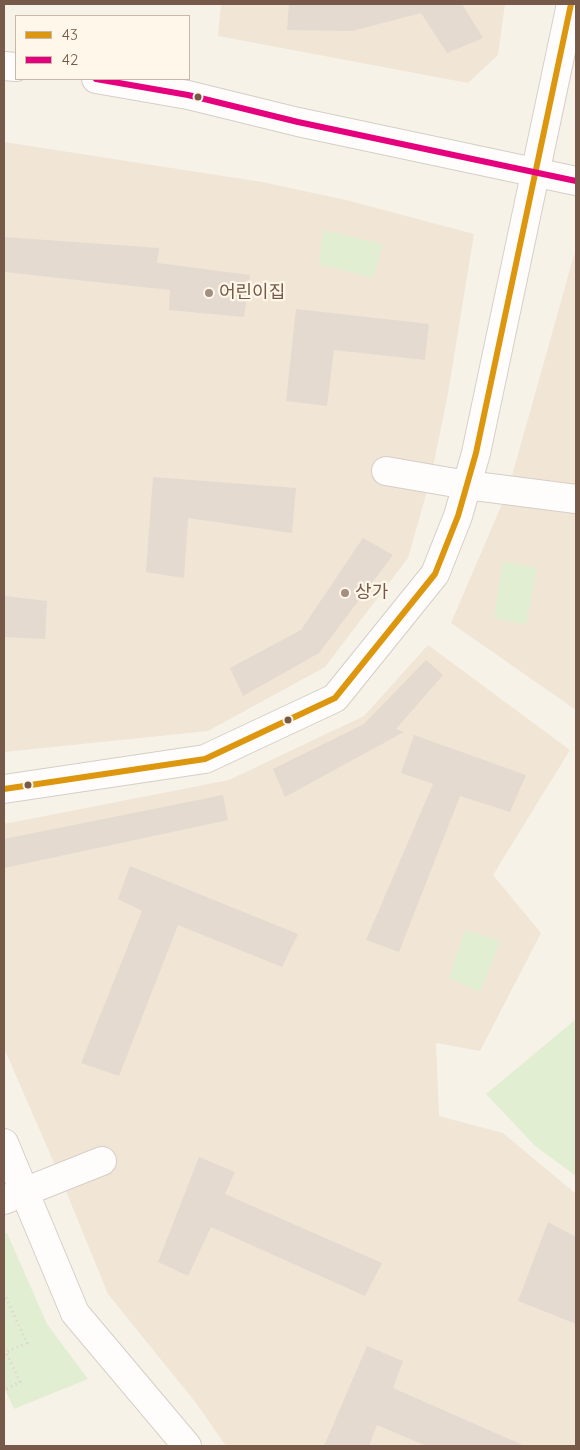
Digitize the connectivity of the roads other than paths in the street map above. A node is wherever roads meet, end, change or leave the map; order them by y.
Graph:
1 (570, 4) edge
2 (102, 80) edge
3 (535, 171) junction
4 (576, 181) edge
5 (386, 471) dead end
6 (468, 486) junction
7 (576, 499) edge
8 (4, 789) edge
9 (4, 1143) edge
10 (102, 1161) dead end
11 (14, 1196) edge
12 (187, 1446) edge

1 - 3 street
2 - 3 street
3 - 4 street
3 - 6 street
5 - 6 street
6 - 7 street
6 - 8 street
9 - 11 street
10 - 11 street
11 - 12 street

